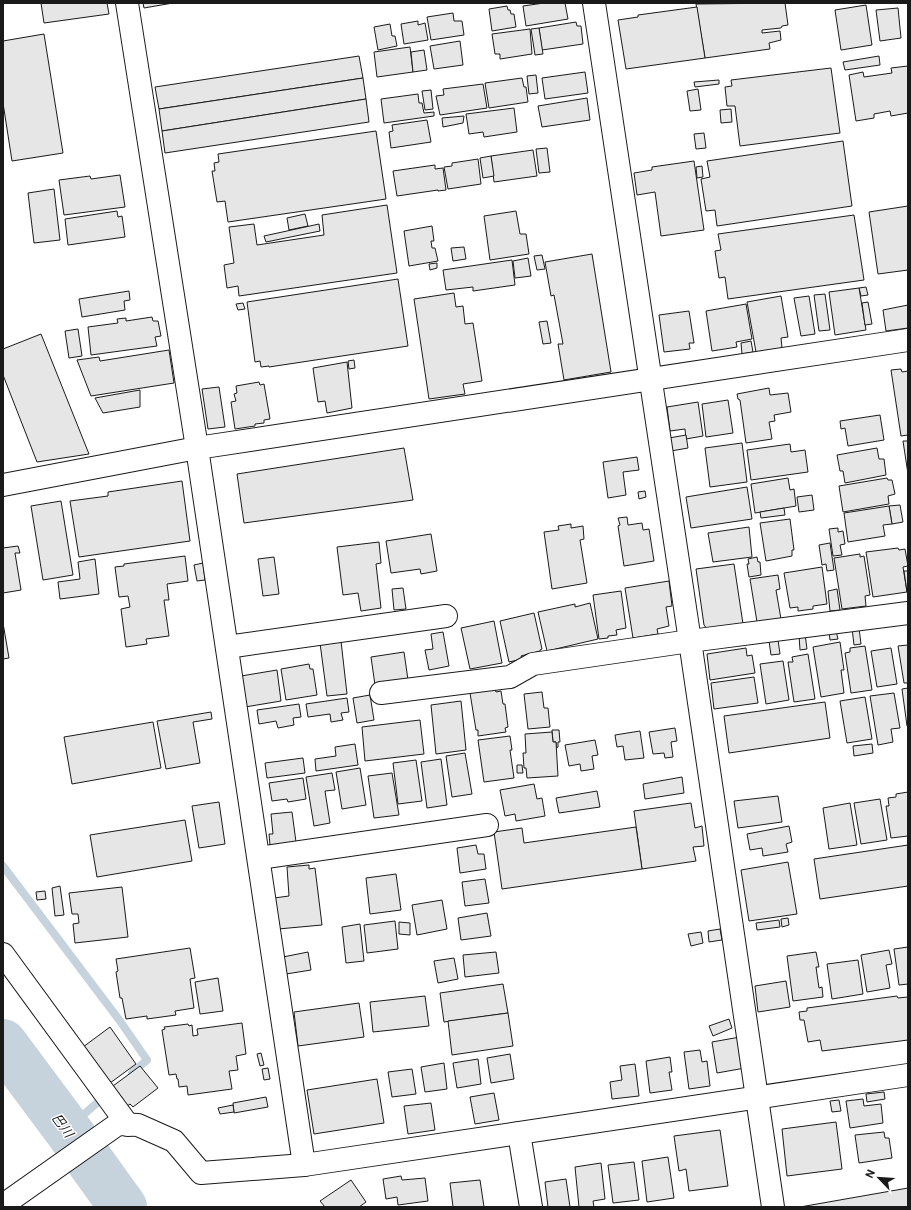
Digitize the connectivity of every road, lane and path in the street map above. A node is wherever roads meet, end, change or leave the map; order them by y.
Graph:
1 (128, 3) edge
2 (594, 3) edge
3 (908, 340) edge
4 (651, 378) junction
5 (197, 448) junction
6 (3, 485) edge
7 (908, 613) edge
8 (446, 616) dead end
9 (690, 641) junction
10 (227, 647) junction
11 (381, 693) dead end
12 (487, 825) dead end
13 (258, 858) junction
14 (3, 954) edge
15 (908, 1075) edge
16 (757, 1098) junction
17 (123, 1125) junction
18 (519, 1133) junction
19 (304, 1165) junction
20 (5, 1204) edge
21 (531, 1207) edge
22 (773, 1207) edge

1 - 5 street
2 - 4 street
3 - 4 street
4 - 5 street
4 - 9 street
5 - 6 street
5 - 10 street
7 - 9 street
8 - 10 street
9 - 11 street
9 - 16 street
10 - 13 street
12 - 13 street
13 - 19 street
14 - 17 street
15 - 16 street
16 - 18 street
16 - 22 street
17 - 19 street
17 - 20 street
18 - 19 street
18 - 21 street

